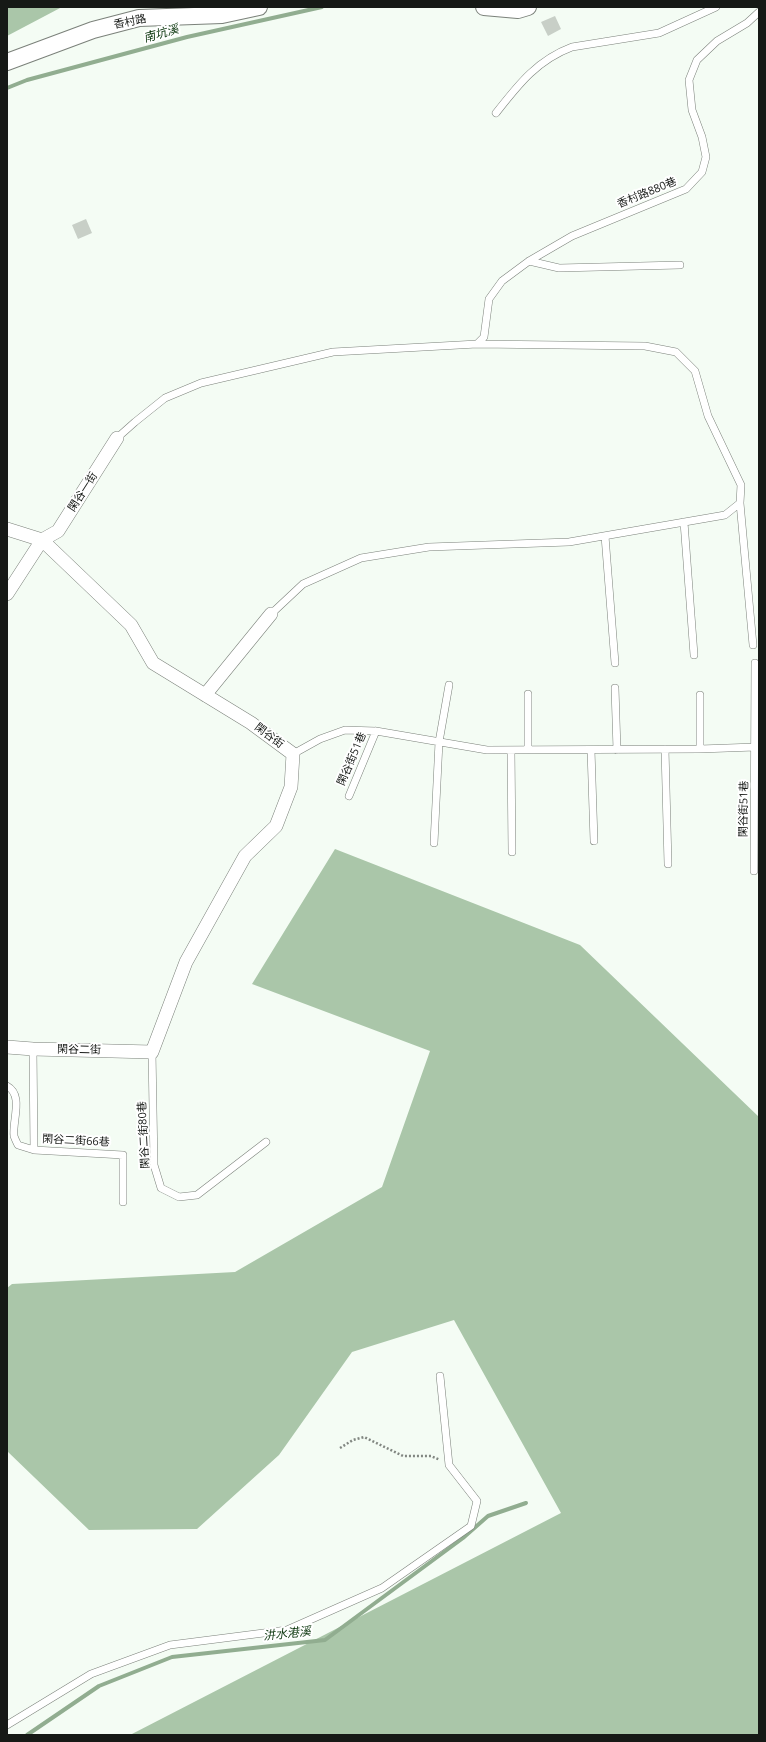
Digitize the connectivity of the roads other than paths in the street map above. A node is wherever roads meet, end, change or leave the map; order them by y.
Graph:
1 (259, 7) edge
2 (484, 7) edge
3 (528, 7) edge
4 (716, 7) edge
5 (759, 12) edge
6 (7, 62) edge
7 (496, 113) dead end
8 (529, 261) junction
9 (680, 265) dead end
10 (477, 344) junction
11 (118, 438) joint
12 (740, 503) junction
13 (684, 522) junction
14 (7, 529) edge
15 (605, 536) junction
16 (42, 540) junction
17 (12, 578) edge
18 (7, 594) edge
19 (271, 614) joint
20 (753, 644) dead end
21 (694, 655) dead end
22 (755, 663) dead end
23 (615, 664) dead end
24 (449, 685) dead end
25 (615, 688) dead end
26 (528, 694) dead end
27 (205, 695) junction
28 (700, 695) dead end
29 (376, 730) junction
30 (438, 742) junction
31 (756, 747) junction
32 (665, 749) junction
33 (700, 749) junction
34 (511, 750) junction
35 (528, 750) junction
36 (591, 750) junction
37 (617, 750) junction
38 (293, 754) junction
39 (349, 796) dead end
40 (594, 841) dead end
41 (434, 843) dead end
42 (512, 852) dead end
43 (668, 864) dead end
44 (754, 871) dead end
45 (7, 1047) edge
46 (33, 1049) junction
47 (152, 1052) junction
48 (7, 1086) edge
49 (266, 1142) dead end
50 (34, 1150) junction
51 (122, 1202) dead end
52 (440, 1376) dead end
53 (7, 1725) edge

1 - 6 street, 香村路
2 - 3 street
4 - 7 lane
5 - 8 lane, 香村路880巷
8 - 9 lane
8 - 10 lane, 香村路880巷
10 - 11 lane
10 - 12 lane
11 - 16 street, 閑谷一街
12 - 13 lane
12 - 20 lane
13 - 15 lane
13 - 21 lane
14 - 16 street, 閑谷街
15 - 19 lane
15 - 23 lane
16 - 17 street
16 - 27 street, 閑谷街
17 - 18 street
19 - 27 street
22 - 31 lane, 閑谷街51巷
24 - 30 lane
25 - 37 lane
26 - 35 lane
27 - 38 street, 閑谷街
28 - 33 lane
29 - 30 lane, 閑谷街51巷
29 - 38 lane, 閑谷街51巷
29 - 39 lane, 閑谷街51巷
30 - 34 lane, 閑谷街51巷
30 - 41 lane
31 - 33 lane, 閑谷街51巷
31 - 44 lane, 閑谷街51巷
32 - 33 lane, 閑谷街51巷
32 - 37 lane, 閑谷街51巷
32 - 43 lane
34 - 35 lane, 閑谷街51巷
34 - 42 lane
35 - 36 lane, 閑谷街51巷
36 - 37 lane, 閑谷街51巷
36 - 40 lane
38 - 47 street, 閑谷街
45 - 46 street, 閑谷二街
46 - 47 street, 閑谷二街
46 - 50 lane, 閑谷二街66巷
47 - 49 lane, 閑谷二街80巷
48 - 50 lane
50 - 51 lane, 閑谷二街66巷
52 - 53 lane

